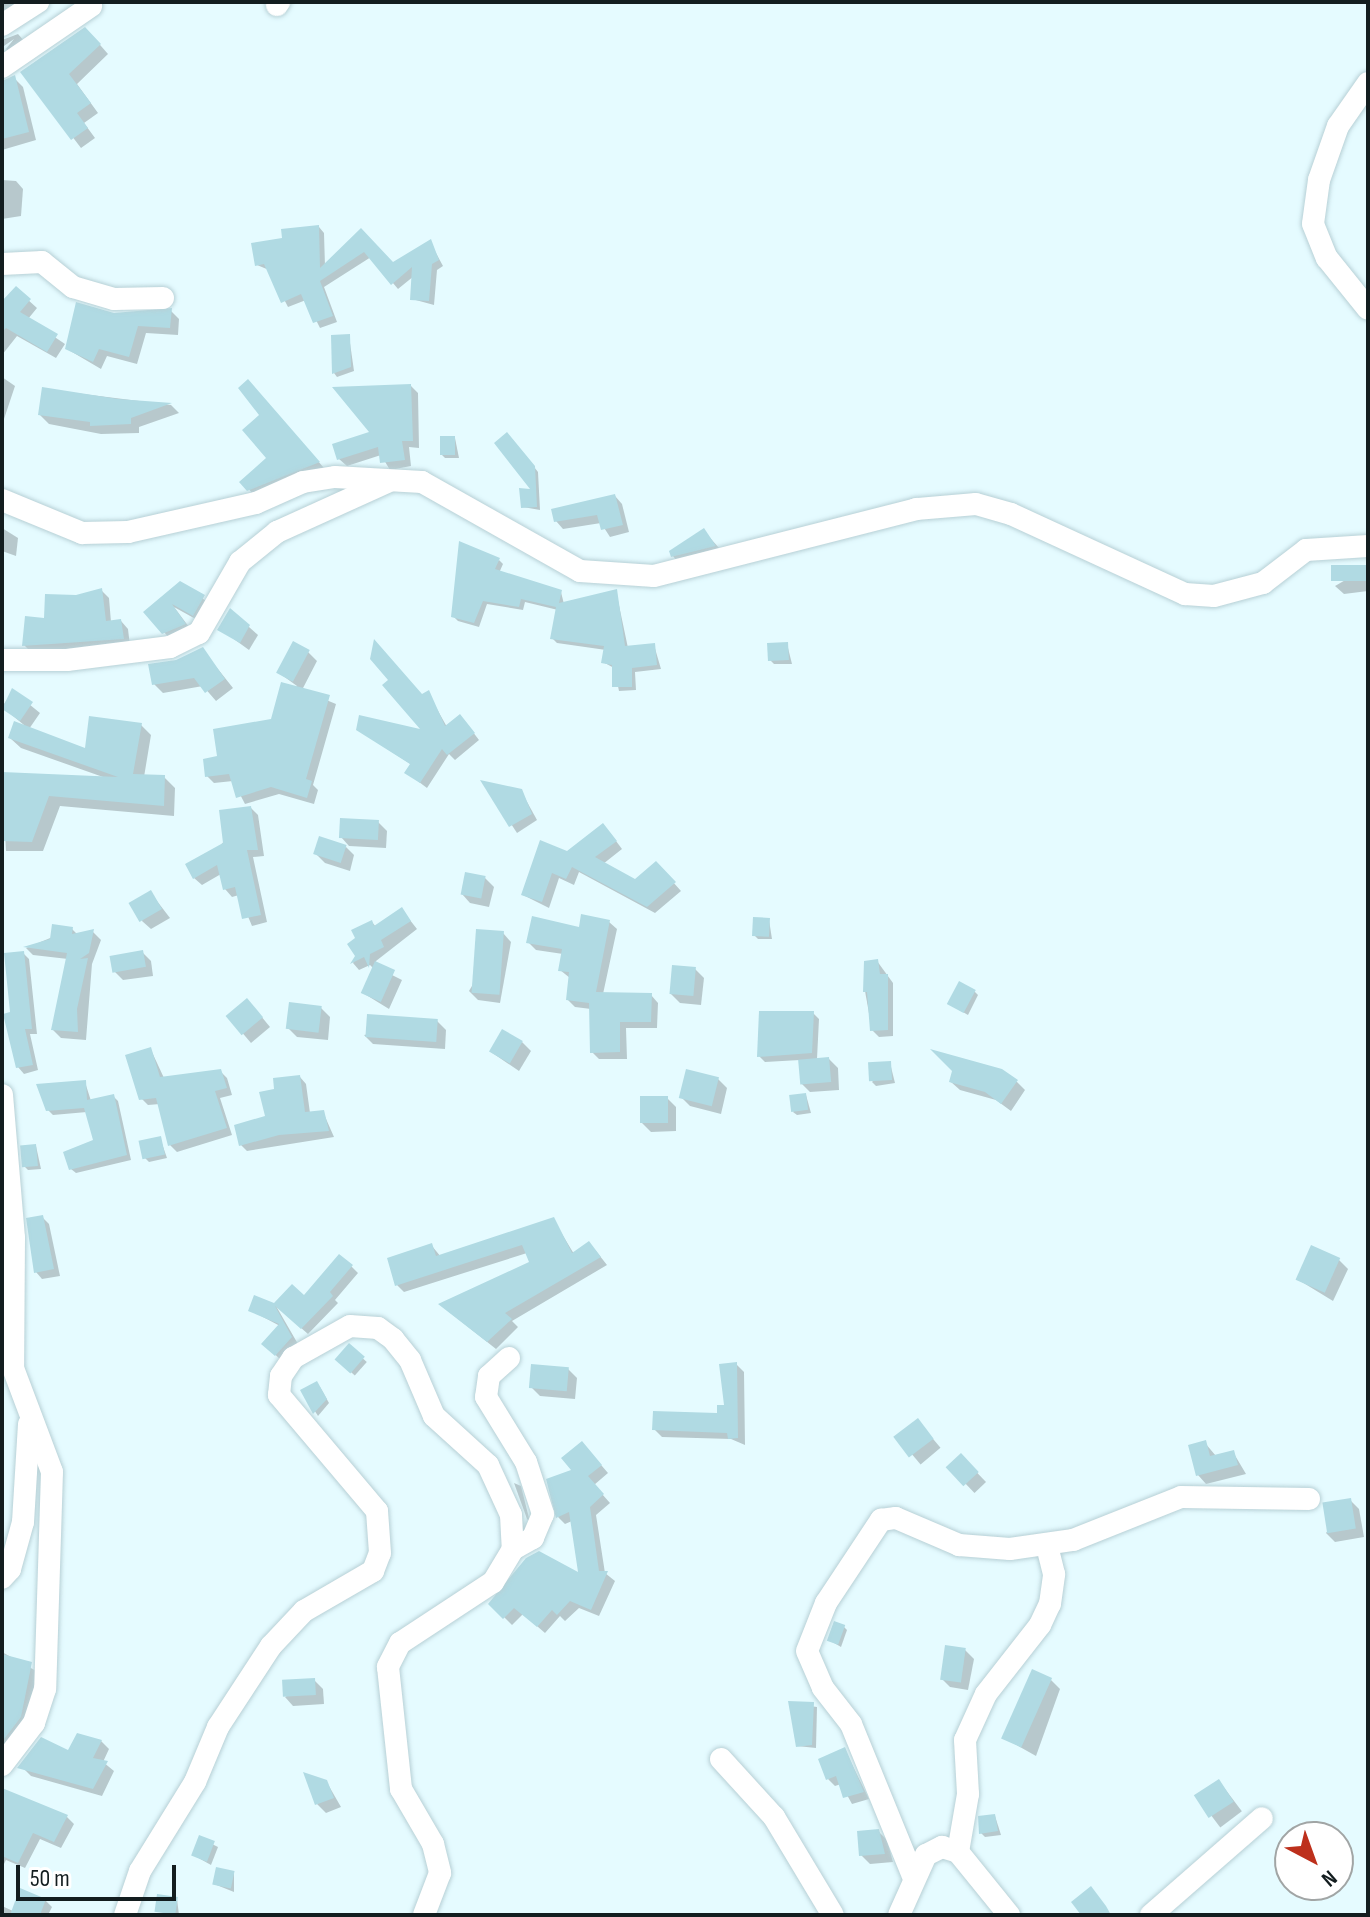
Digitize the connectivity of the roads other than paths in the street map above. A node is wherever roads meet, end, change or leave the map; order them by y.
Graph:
1 (38, 2) edge
2 (65, 2) edge
3 (94, 4) edge
4 (2, 25) edge
5 (2, 67) edge
6 (1368, 83) edge
7 (2, 264) edge
8 (163, 298) dead end
9 (1368, 309) edge
10 (391, 480) junction
11 (2, 500) edge
12 (1368, 546) edge
13 (2, 660) edge
14 (2, 1095) edge
15 (509, 1358) dead end
16 (30, 1414) junction
17 (1309, 1499) dead end
18 (1047, 1546) junction
19 (513, 1549) junction
20 (2, 1578) edge
21 (721, 1759) dead end
22 (2, 1765) edge
23 (1262, 1818) dead end
24 (958, 1852) junction
25 (913, 1876) junction
26 (125, 1915) edge
27 (424, 1915) edge
28 (833, 1915) edge
29 (899, 1915) edge
30 (1009, 1915) edge
31 (1151, 1915) edge

1 - 4 street
2 - 3 street
3 - 5 street
6 - 9 street
7 - 8 street
10 - 11 street
10 - 12 street
10 - 13 street
14 - 16 street
15 - 19 street
16 - 20 street
16 - 22 street
17 - 18 street
18 - 24 street
18 - 25 street
19 - 26 street
19 - 27 street
21 - 28 street
23 - 31 street
24 - 25 street
24 - 30 street
25 - 29 street

